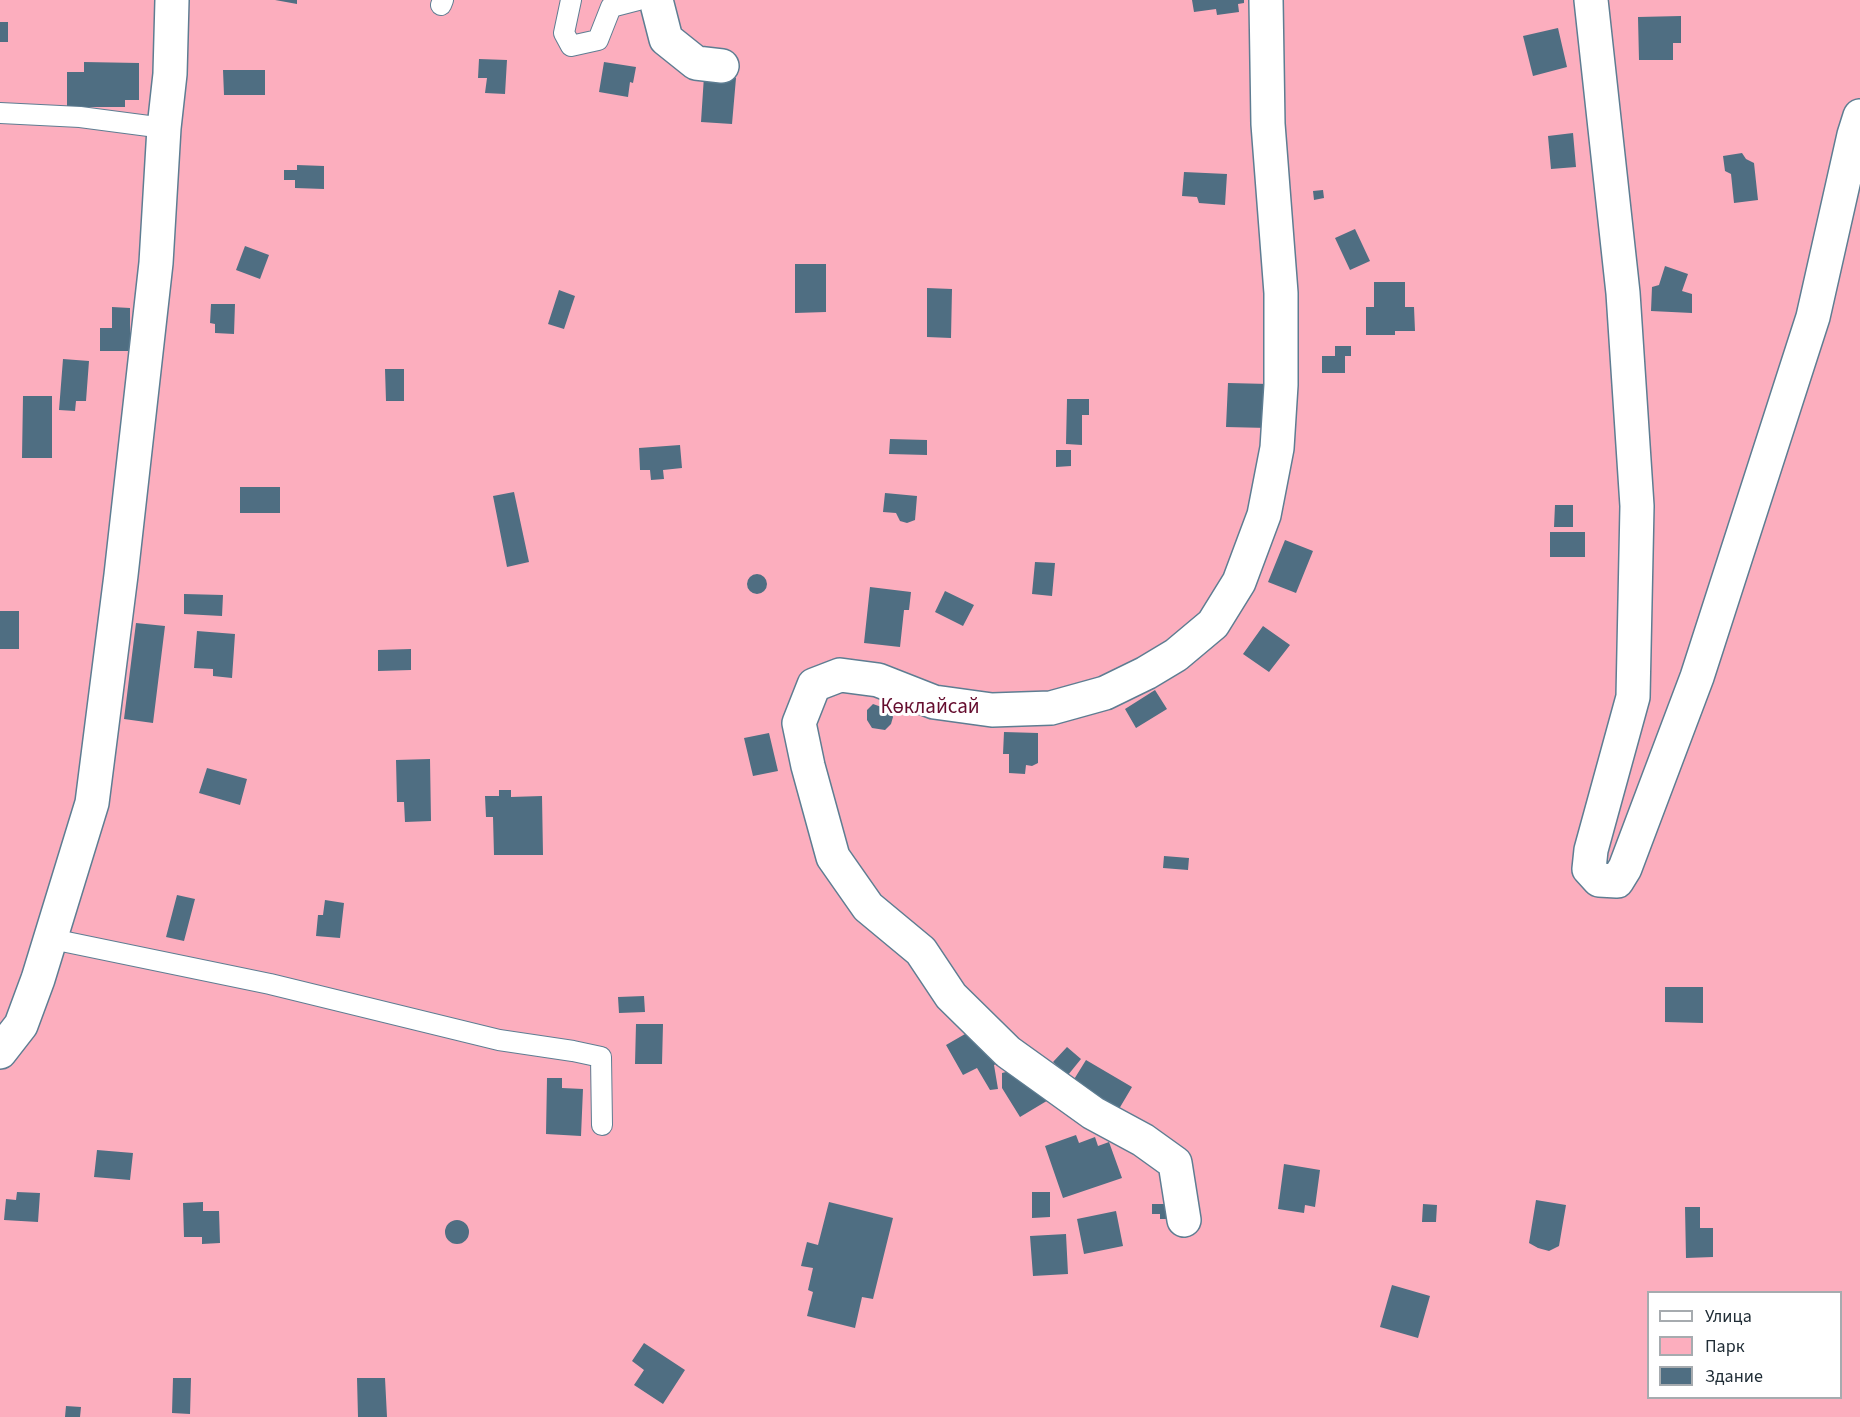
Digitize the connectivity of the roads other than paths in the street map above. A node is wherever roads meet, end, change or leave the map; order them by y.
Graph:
1 (172, 0) edge
2 (571, 0) edge
3 (638, 0) edge
4 (656, 0) edge
5 (1266, 0) edge
6 (1591, 0) edge
7 (722, 66) dead end
8 (0, 113) edge
9 (1860, 116) edge
10 (164, 128) junction
11 (52, 939) junction
12 (0, 1052) edge
13 (602, 1125) dead end
14 (1184, 1221) dead end

1 - 10 street
2 - 3 lane
4 - 7 street
5 - 14 street
6 - 9 street
8 - 10 lane
10 - 11 street
11 - 12 street
11 - 13 lane

